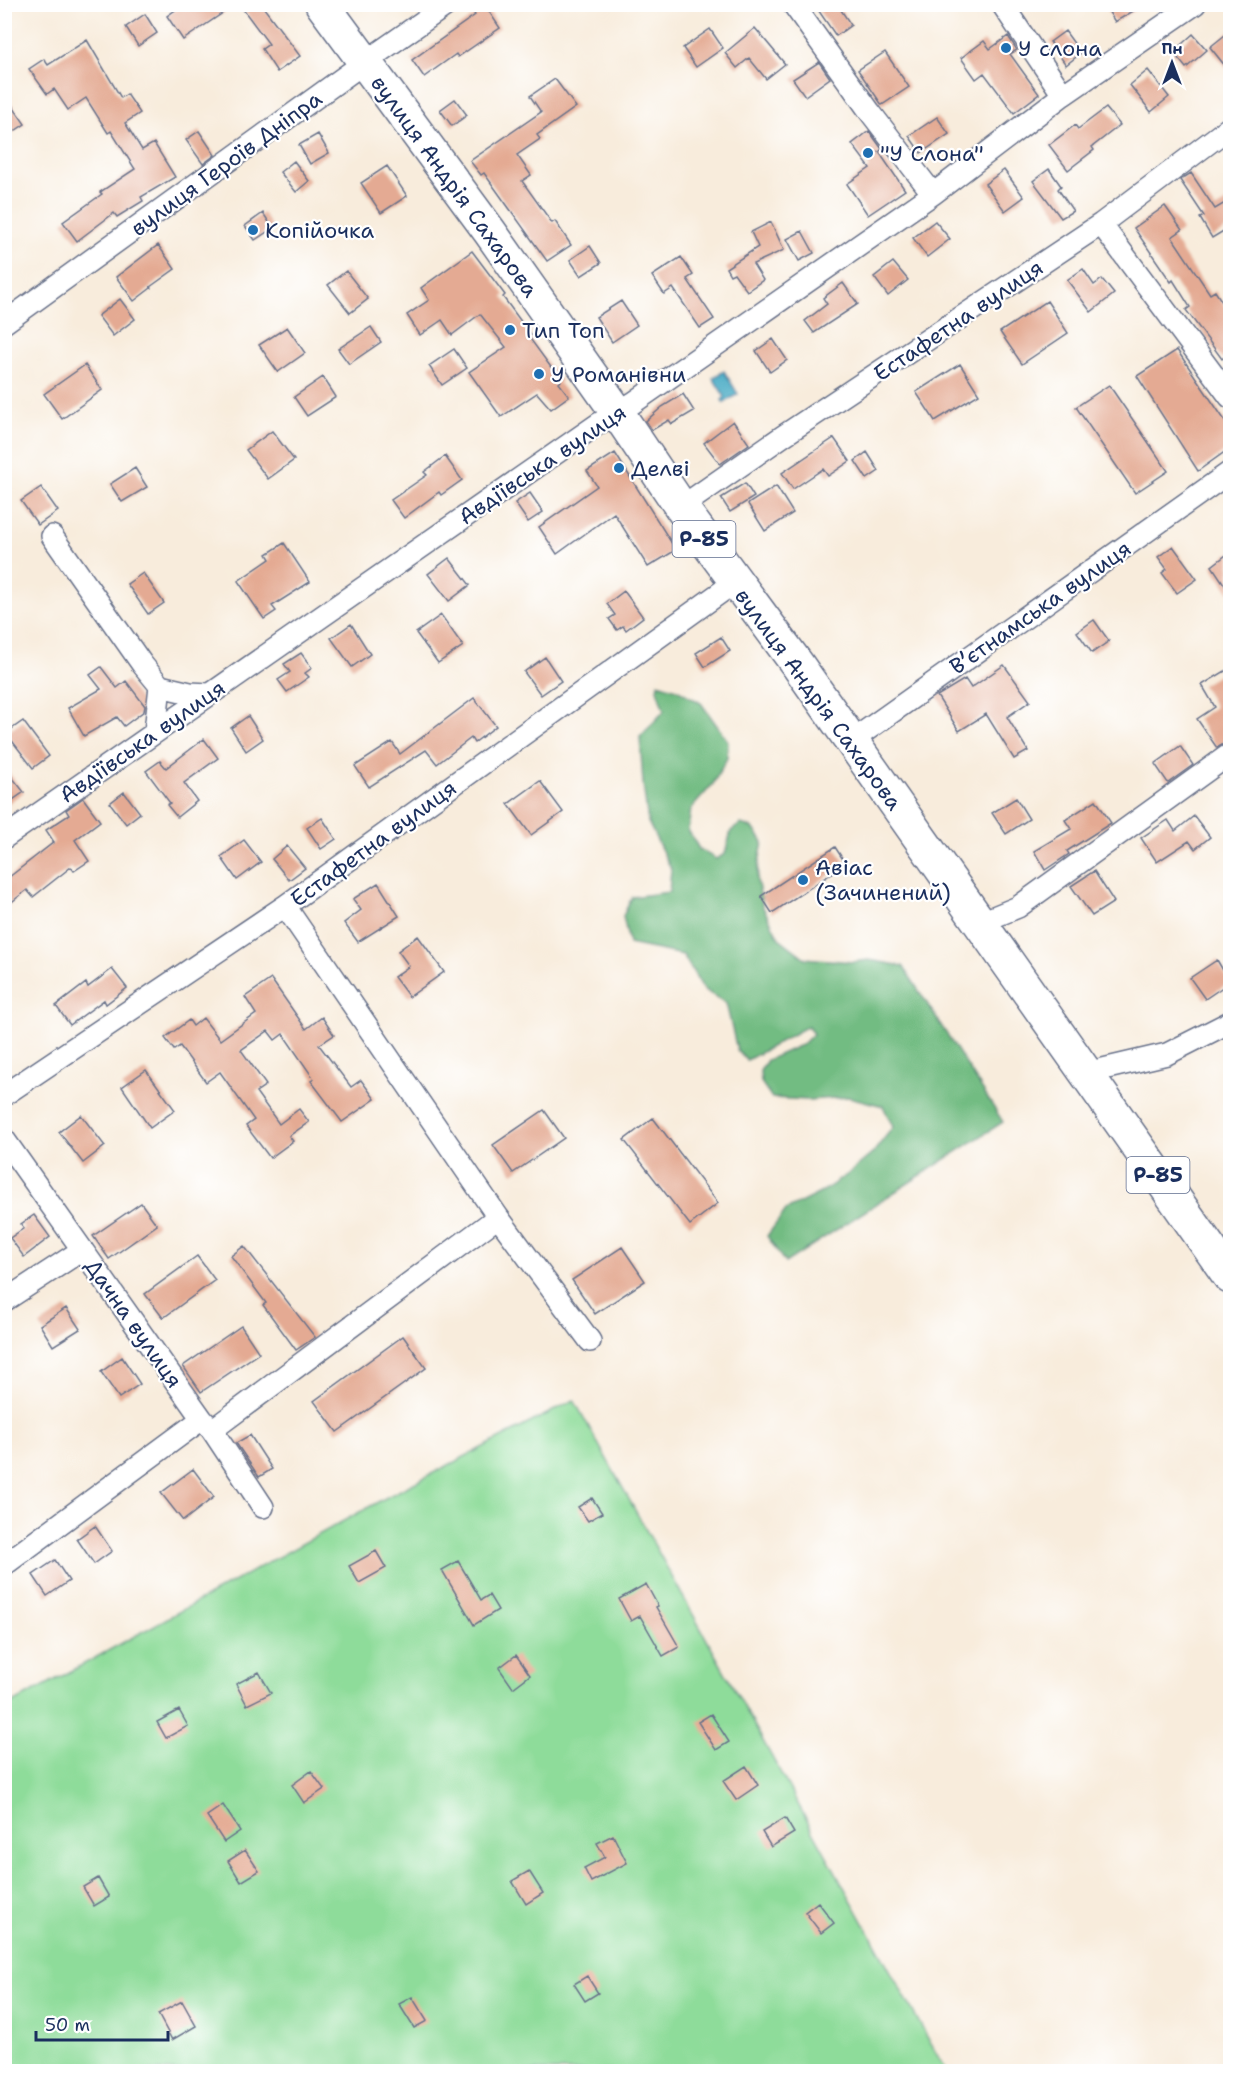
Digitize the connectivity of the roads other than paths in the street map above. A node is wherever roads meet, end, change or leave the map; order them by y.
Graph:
1 (322, 4) edge
2 (448, 4) edge
3 (1002, 4) edge
4 (1195, 4) edge
5 (800, 7) edge
6 (365, 62) junction
7 (1063, 95) junction
8 (1230, 127) edge
9 (933, 194) junction
10 (1101, 224) junction
11 (4, 323) edge
12 (1230, 397) edge
13 (617, 412) junction
14 (1230, 472) edge
15 (681, 507) junction
16 (52, 536) dead end
17 (735, 582) junction
18 (160, 686) junction
19 (209, 694) junction
20 (155, 731) junction
21 (850, 742) junction
22 (1230, 754) edge
23 (4, 838) edge
24 (285, 906) junction
25 (979, 923) junction
26 (1230, 1022) edge
27 (1086, 1073) junction
28 (4, 1095) edge
29 (4, 1139) edge
30 (498, 1217) junction
31 (82, 1250) junction
32 (1230, 1277) edge
33 (4, 1300) edge
34 (590, 1341) dead end
35 (207, 1424) junction
36 (263, 1507) dead end
37 (4, 1565) edge

1 - 6 main road, вулиця Андрія Сахарова / Р-85
2 - 6 street, вулиця Героїв Дніпра
3 - 7 street
4 - 7 street, Авдіївська вулиця
5 - 9 street
6 - 11 street, вулиця Героїв Дніпра
6 - 13 main road, вулиця Андрія Сахарова / Р-85
7 - 9 street, Авдіївська вулиця
8 - 10 street, Естафетна вулиця
9 - 13 street, Авдіївська вулиця
10 - 12 street
10 - 15 street, Естафетна вулиця
13 - 15 main road, вулиця Андрія Сахарова / Р-85
13 - 19 street, Авдіївська вулиця
14 - 21 street, Вʼєтнамська вулиця
15 - 17 main road, вулиця Андрія Сахарова / Р-85
16 - 18 street
17 - 21 main road, вулиця Андрія Сахарова / Р-85
17 - 24 street, Естафетна вулиця
18 - 19 street
18 - 20 street
19 - 20 street, Авдіївська вулиця
20 - 23 street, Авдіївська вулиця
21 - 25 main road, вулиця Андрія Сахарова / Р-85
22 - 25 street
24 - 28 street, Естафетна вулиця
24 - 30 street
25 - 27 main road, вулиця Андрія Сахарова / Р-85
26 - 27 street
27 - 32 main road, Р-85
29 - 31 street, Дачна вулиця
30 - 34 street
30 - 35 street
31 - 33 street
31 - 35 street, Дачна вулиця
35 - 36 street, Дачна вулиця
35 - 37 street

